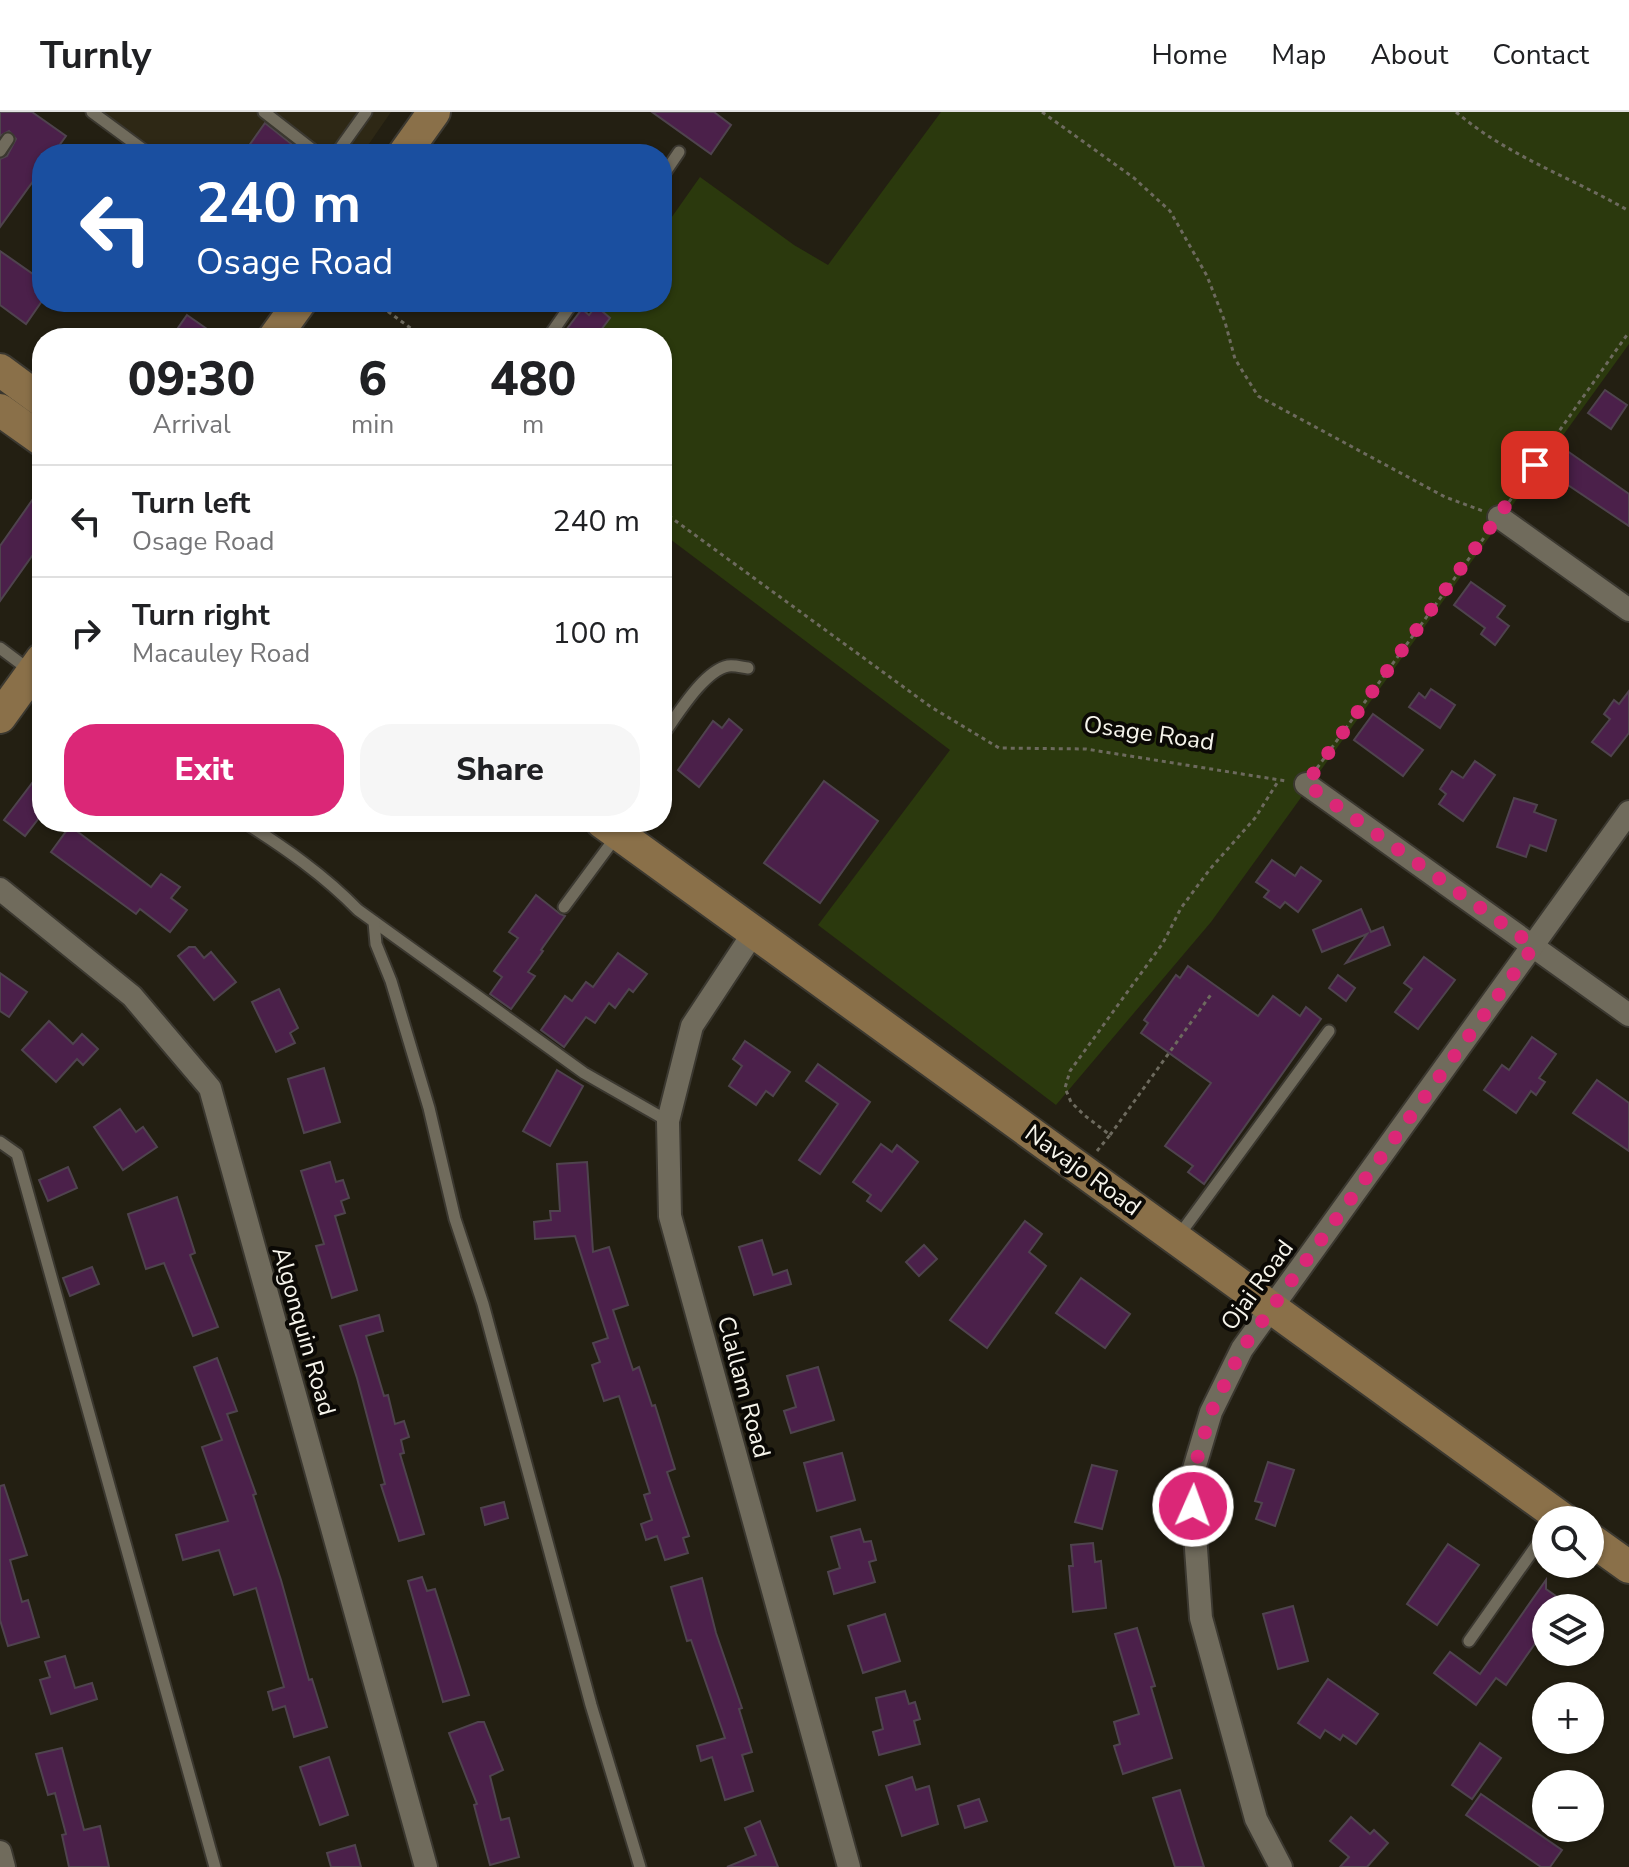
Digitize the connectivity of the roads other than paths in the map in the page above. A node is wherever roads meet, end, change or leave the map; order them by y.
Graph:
1 (92, 112) edge
2 (264, 112) edge
3 (366, 112) edge
4 (434, 112) edge
5 (8, 139) dead end
6 (135, 144) edge
7 (305, 144) edge
8 (343, 144) edge
9 (411, 144) edge
10 (0, 151) edge
11 (679, 152) dead end
12 (672, 162) edge
13 (0, 370) edge
14 (32, 394) edge
15 (0, 410) edge
16 (32, 433) edge
17 (1499, 517) road end
18 (1629, 610) edge
19 (0, 648) edge
20 (32, 666) edge
21 (748, 668) dead end
22 (32, 678) edge
23 (0, 717) edge
24 (672, 722) edge
25 (1306, 784) road end
26 (1629, 813) edge
27 (260, 832) edge
28 (604, 832) edge
29 (615, 832) edge
30 (0, 889) edge
31 (564, 907) dead end
32 (374, 922) junction
33 (754, 932) junction
34 (1534, 946) junction
35 (1629, 1015) edge
36 (1329, 1031) dead end
37 (668, 1121) junction
38 (0, 1142) edge
39 (1177, 1239) junction
40 (1273, 1307) junction
41 (1535, 1506) edge
42 (1604, 1549) edge
43 (1532, 1555) edge
44 (1629, 1567) edge
45 (1469, 1641) dead end
46 (0, 1852) edge
47 (4, 1867) edge
48 (215, 1867) edge
49 (426, 1867) edge
50 (640, 1867) edge
51 (849, 1867) edge
52 (1281, 1867) edge

1 - 6 lane
2 - 7 lane
3 - 8 lane
4 - 9 main road
5 - 10 lane
11 - 12 lane
13 - 14 main road
15 - 16 main road
17 - 18 street
19 - 20 lane
21 - 24 lane
22 - 23 main road
25 - 34 street
26 - 34 street, Ojai Road
27 - 32 lane
28 - 31 lane
29 - 33 main road, Navajo Road
30 - 49 street, Algonquin Road
32 - 37 lane
32 - 50 lane
33 - 37 street, Clallam Road
33 - 39 main road, Navajo Road
34 - 35 street
34 - 40 street, Ojai Road
36 - 39 lane
37 - 51 street, Clallam Road
38 - 48 lane
39 - 40 main road, Navajo Road
40 - 41 main road, Navajo Road
40 - 52 street, Ojai Road
42 - 44 main road
43 - 45 lane
46 - 47 street

